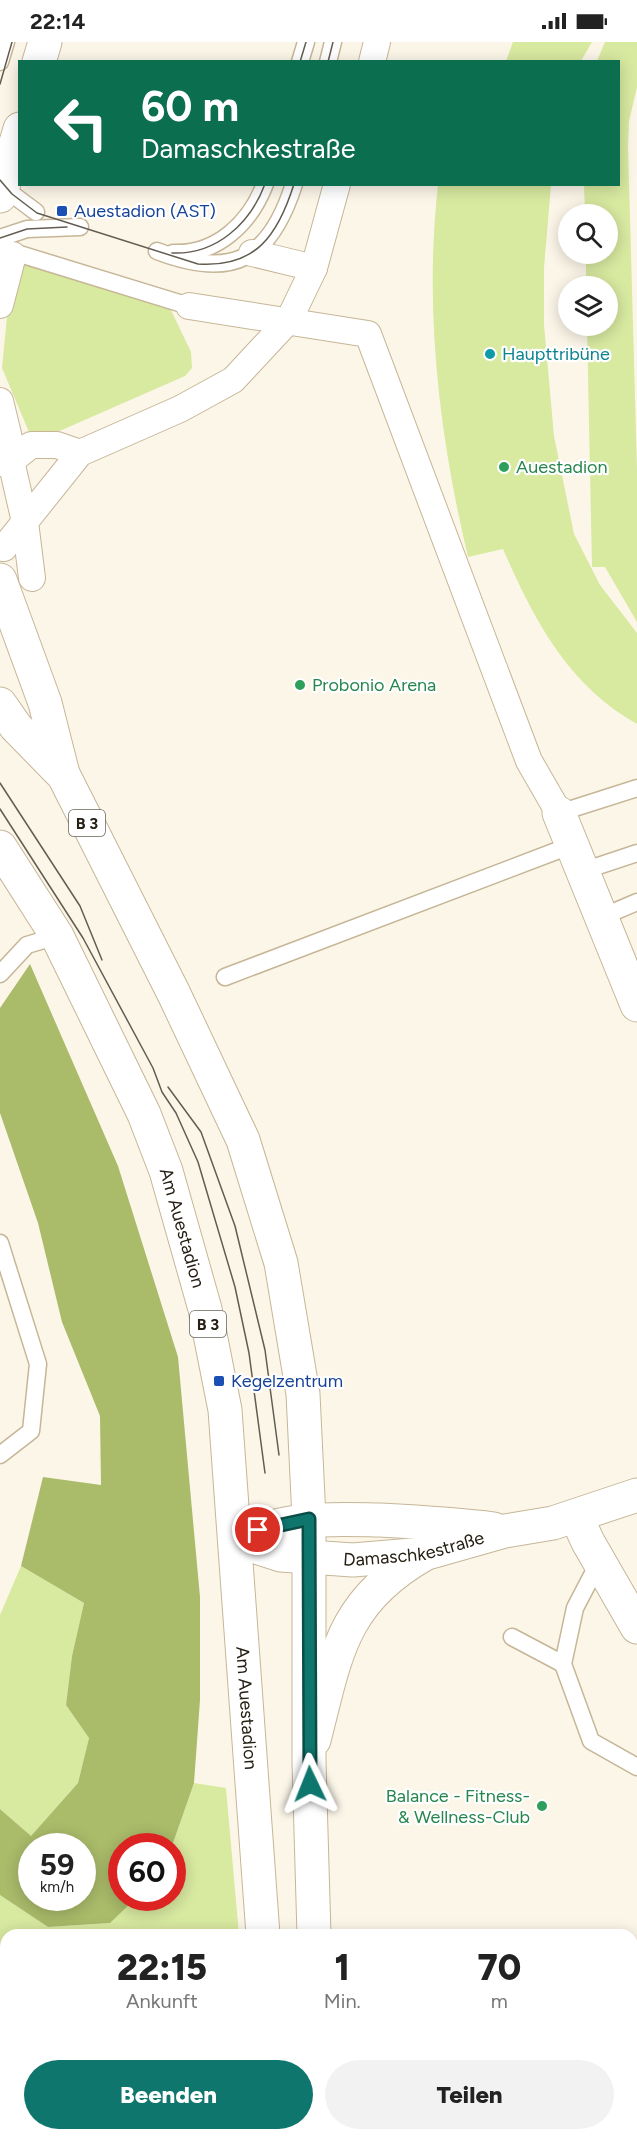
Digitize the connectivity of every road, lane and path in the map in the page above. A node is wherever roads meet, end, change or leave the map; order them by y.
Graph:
1 (6, 42) edge
2 (45, 42) edge
3 (306, 42) edge
4 (333, 42) edge
5 (377, 42) edge
6 (40, 60) edge
7 (301, 60) edge
8 (328, 60) edge
9 (372, 60) edge
10 (0, 62) edge
11 (18, 135) edge
12 (264, 186) edge
13 (293, 186) edge
14 (336, 186) edge
15 (1, 187) edge
16 (36, 212) dead end
17 (80, 228) dead end
18 (4, 247) edge
19 (252, 253) junction
20 (314, 268) junction
21 (0, 306) edge
22 (189, 306) joint
23 (289, 320) junction
24 (0, 401) edge
25 (80, 453) junction
26 (5, 462) edge
27 (25, 522) junction
28 (4, 548) dead end
29 (32, 578) dead end
30 (0, 580) edge
31 (0, 704) edge
32 (64, 776) junction
33 (637, 788) edge
34 (559, 813) junction
35 (0, 847) edge
36 (637, 853) edge
37 (578, 858) junction
38 (637, 902) edge
39 (602, 917) junction
40 (57, 936) junction
41 (0, 974) edge
42 (225, 976) dead end
43 (637, 1005) edge
44 (0, 1243) edge
45 (0, 1455) edge
46 (637, 1495) edge
47 (576, 1516) junction
48 (309, 1519) junction
49 (505, 1531) junction
50 (237, 1541) junction
51 (424, 1554) junction
52 (309, 1557) junction
53 (599, 1562) junction
54 (637, 1627) edge
55 (512, 1637) dead end
56 (563, 1664) junction
57 (309, 1762) junction
58 (637, 1767) edge
59 (263, 1929) edge
60 (314, 1929) edge

1 - 10 lane
2 - 6 main road
3 - 7 lane
4 - 8 lane
5 - 9 street
11 - 15 main road
12 - 19 lane
13 - 19 lane
14 - 20 street
15 - 16 lane
17 - 18 lane
18 - 21 street
18 - 22 lane
19 - 20 street
20 - 23 street
22 - 23 street
23 - 25 street
23 - 34 street
24 - 26 street
25 - 26 street
25 - 27 street
26 - 27 street
27 - 28 street
27 - 29 street
30 - 32 main road
31 - 32 main road, B 3
32 - 48 main road, B 3
33 - 34 lane
34 - 37 main road
35 - 40 main road, Am Auestadion / B 3
36 - 37 lane
37 - 39 main road
37 - 42 lane
38 - 39 lane
39 - 43 main road
40 - 41 lane
40 - 50 main road, Am Auestadion / B 3
44 - 45 lane
46 - 47 main road, Damaschkestraße
47 - 49 main road, Damaschkestraße
47 - 53 main road
48 - 49 main road, Damaschkestraße
48 - 50 main road, Damaschkestraße
48 - 52 main road, B 3
49 - 51 main road, Damaschkestraße
50 - 52 main road, Damaschkestraße
50 - 59 main road, Am Auestadion / B 3
51 - 52 main road, Damaschkestraße
51 - 57 main road, B 3
52 - 57 main road, B 3
53 - 54 main road
53 - 56 lane
55 - 56 lane
56 - 58 lane
57 - 60 main road, B 3

